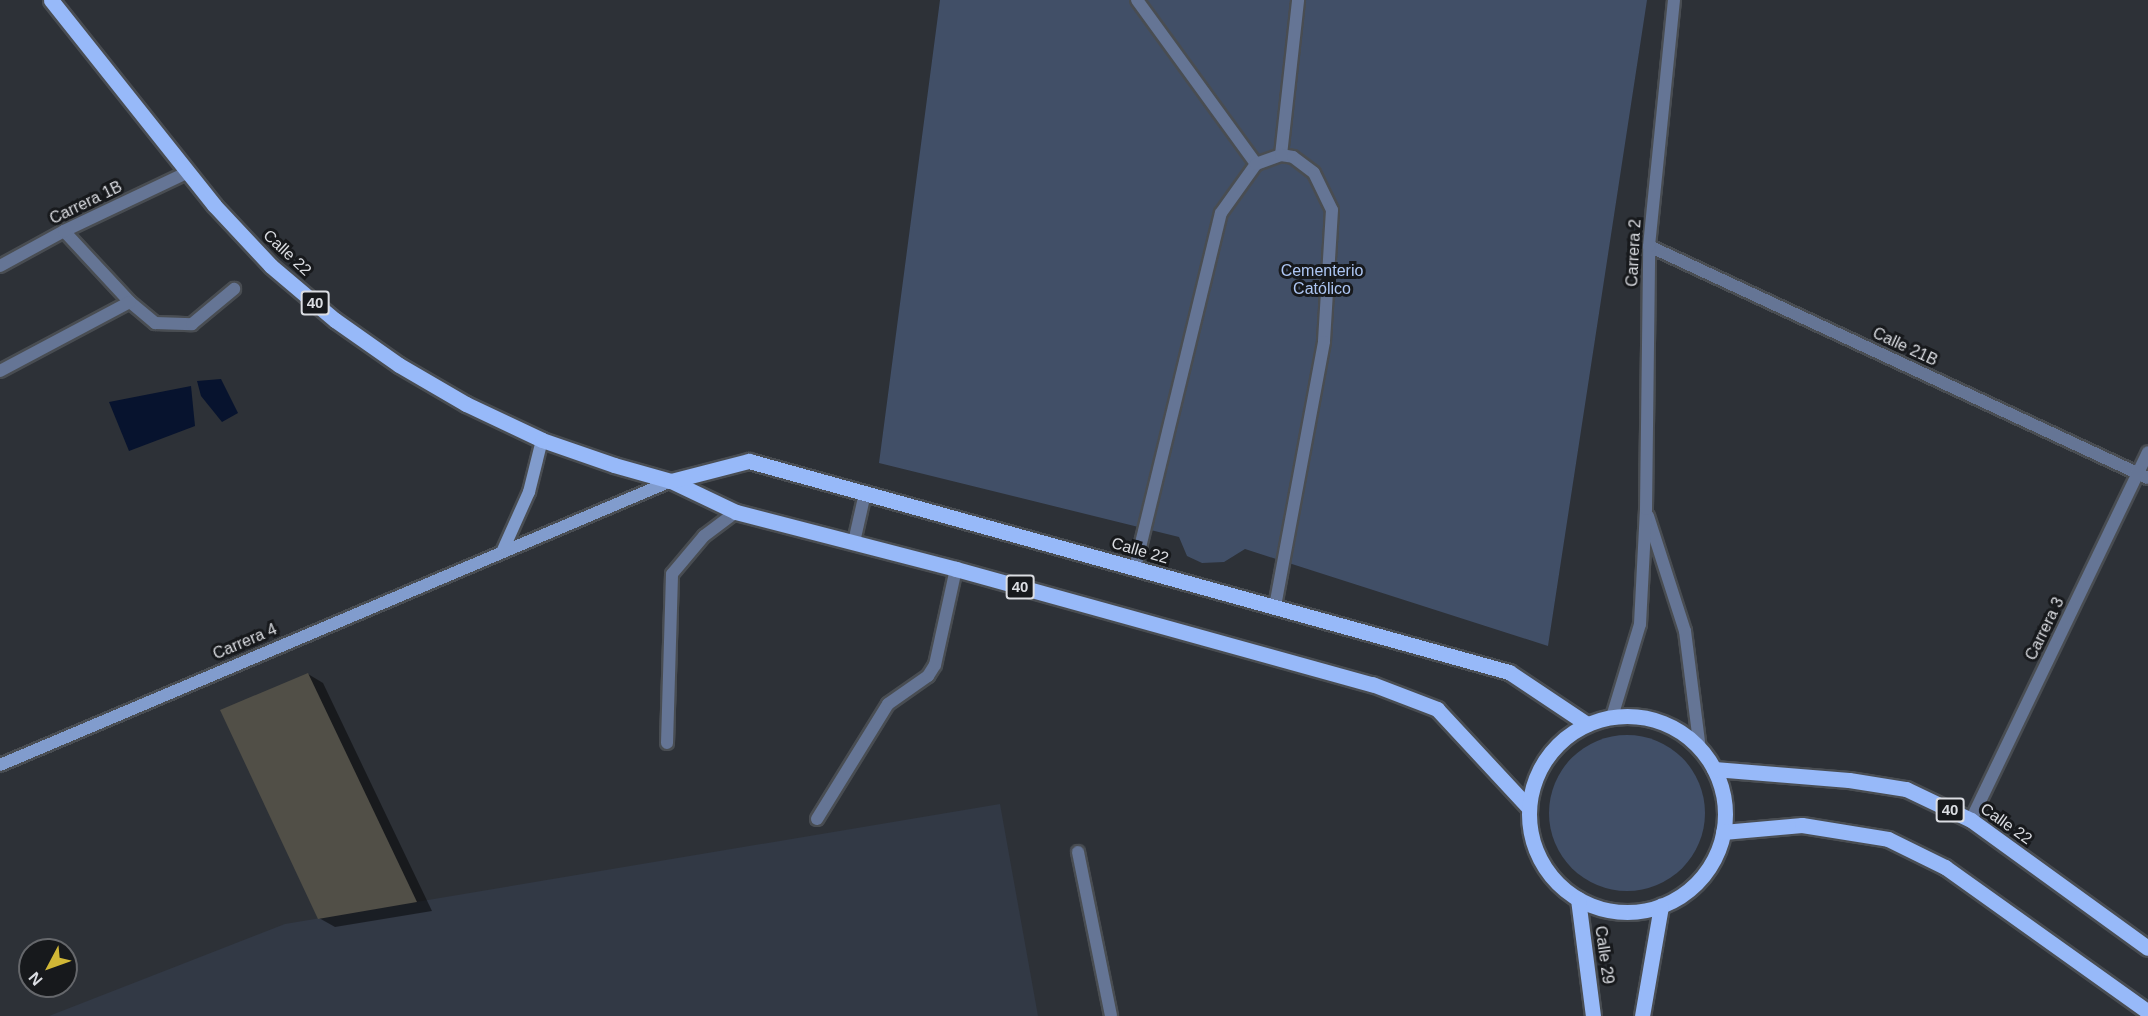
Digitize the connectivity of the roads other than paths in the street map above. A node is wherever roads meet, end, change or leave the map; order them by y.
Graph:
1 (51, 0) edge
2 (1137, 0) edge
3 (1298, 0) edge
4 (1674, 0) edge
5 (1281, 155) junction
6 (1256, 164) junction
7 (188, 172) junction
8 (64, 231) junction
9 (1649, 246) junction
10 (0, 266) edge
11 (234, 289) dead end
12 (130, 302) junction
13 (0, 371) edge
14 (542, 440) junction
15 (2148, 452) edge
16 (2143, 476) edge
17 (671, 481) junction
18 (865, 493) junction
19 (1646, 509) junction
20 (736, 512) junction
21 (854, 542) junction
22 (503, 550) junction
23 (1135, 568) junction
24 (956, 569) junction
25 (1275, 607) junction
26 (1612, 717) junction
27 (1587, 724) junction
28 (667, 743) dead end
29 (1700, 749) junction
30 (0, 765) edge
31 (1714, 769) junction
32 (1529, 808) junction
33 (817, 819) dead end
34 (1971, 820) junction
35 (1723, 832) junction
36 (1078, 852) dead end
37 (1578, 899) junction
38 (1661, 906) junction
39 (2148, 948) edge
40 (2148, 1012) edge
41 (1111, 1016) edge
42 (1593, 1016) edge
43 (1642, 1016) edge

1 - 7 main road, Calle 22 / 40
2 - 6 street
3 - 5 street
4 - 9 street, Carrera 2
5 - 6 street
5 - 25 street
6 - 23 street
7 - 8 street, Carrera 1B
7 - 14 main road, Calle 22 / 40
8 - 10 street, Carrera 1B
8 - 12 street
9 - 16 street, Calle 21B
9 - 19 street, Carrera 2
11 - 12 street
12 - 13 street
14 - 17 main road, Calle 22 / 40
14 - 22 street
15 - 16 street, Carrera 3
16 - 34 street, Carrera 3
17 - 18 main road, Calle 22
17 - 20 main road, Calle 22 / 40
17 - 22 street, Carrera 4
18 - 21 street
18 - 23 main road, Calle 22
19 - 26 street, Carrera 2
19 - 29 street, Carrera 2
20 - 21 main road, Calle 22 / 40
20 - 28 street
21 - 24 main road, Calle 22 / 40
22 - 30 street, Carrera 4
23 - 25 main road, Calle 22
24 - 32 main road, Calle 22 / 40
24 - 33 street
25 - 27 main road, Calle 22
26 - 27 main road
26 - 29 main road
27 - 32 main road
29 - 31 main road
31 - 34 main road, Calle 22 / 40
31 - 35 main road
32 - 37 main road
34 - 39 main road, Calle 22 / 40
35 - 38 main road
35 - 40 main road
36 - 41 street
37 - 38 main road
37 - 42 main road, Calle 29
38 - 43 main road

